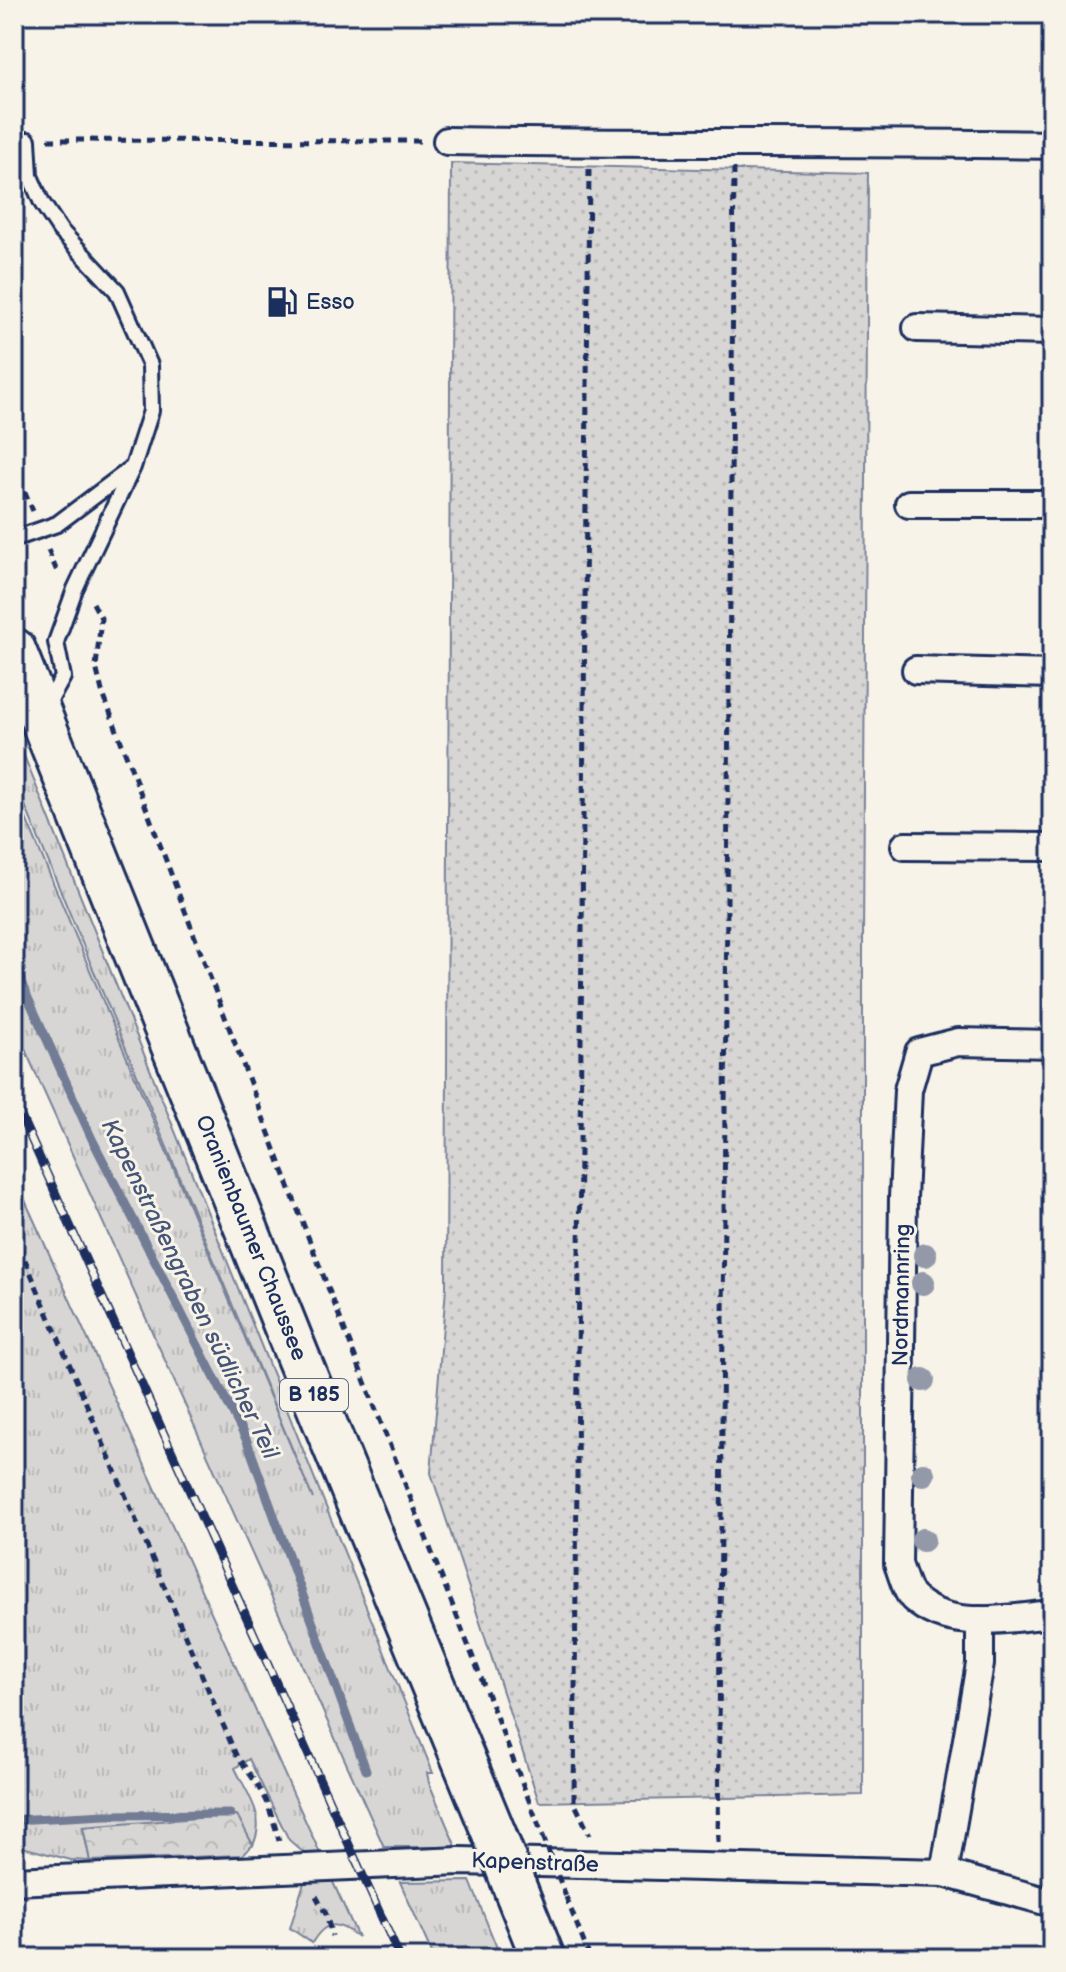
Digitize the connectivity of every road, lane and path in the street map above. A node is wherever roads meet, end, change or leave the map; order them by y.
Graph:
1 (21, 140) edge
2 (447, 141) joint
3 (735, 143) junction
4 (590, 144) junction
5 (1052, 145) edge
6 (917, 328) dead end
7 (1052, 331) edge
8 (14, 466) edge
9 (133, 467) junction
10 (909, 504) dead end
11 (1052, 504) edge
12 (41, 530) junction
13 (14, 539) edge
14 (75, 589) junction
15 (14, 650) edge
16 (916, 670) dead end
17 (1052, 674) edge
18 (41, 716) junction
19 (905, 846) dead end
20 (1052, 847) edge
21 (1052, 1044) edge
22 (14, 1234) edge
23 (1052, 1614) edge
24 (980, 1620) junction
25 (236, 1755) dead end
26 (604, 1865) junction
27 (719, 1867) junction
28 (944, 1873) junction
29 (14, 1881) edge
30 (1052, 1903) edge
31 (543, 1958) edge
32 (590, 1958) edge

1 - 2 path
1 - 9 lane
2 - 4 street
3 - 4 street
3 - 5 street
3 - 27 path
4 - 26 path
6 - 7 street
8 - 12 path
9 - 12 lane
9 - 14 lane
10 - 11 street
12 - 13 lane
12 - 14 path
14 - 18 lane
14 - 32 path, bridge
15 - 18 main road, Oranienbaumer Chaussee / B 185
16 - 17 street
18 - 31 main road, Oranienbaumer Chaussee / B 185, bridge
19 - 20 street
21 - 24 street, Nordmannring
22 - 25 path
23 - 24 street, Nordmannring
24 - 28 street
26 - 27 street, Kapenstraße
26 - 29 street, Kapenstraße
27 - 28 street, Kapenstraße
28 - 30 street, Kapenstraße

